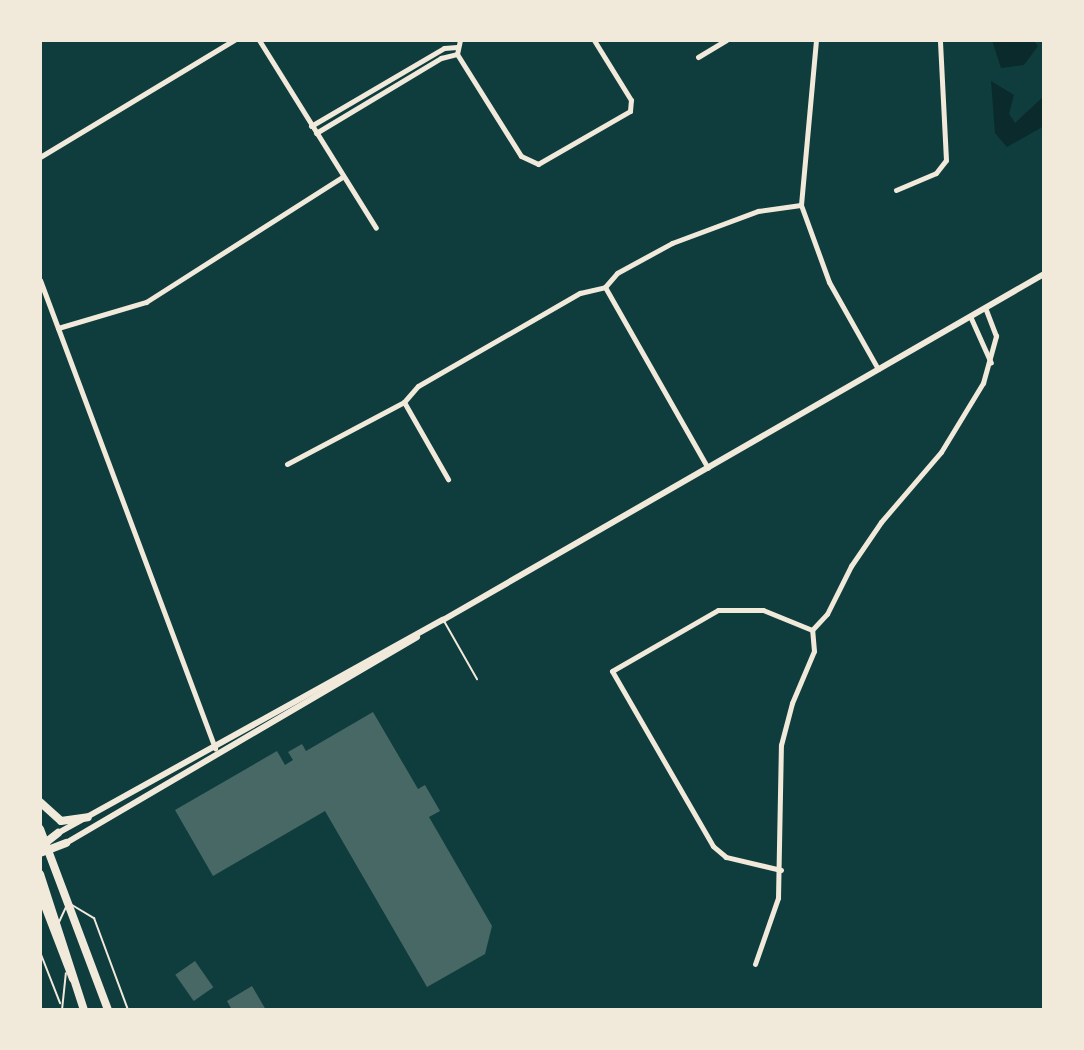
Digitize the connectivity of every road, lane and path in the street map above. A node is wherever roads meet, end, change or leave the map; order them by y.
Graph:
1 (234, 40) edge
2 (259, 40) edge
3 (594, 40) edge
4 (726, 40) edge
5 (816, 40) edge
6 (940, 40) edge
7 (458, 47) edge
8 (698, 57) dead end
9 (311, 126) junction
10 (316, 133) junction
11 (40, 157) edge
12 (342, 177) junction
13 (896, 190) dead end
14 (801, 205) junction
15 (376, 228) dead end
16 (1044, 274) edge
17 (40, 280) edge
18 (605, 287) junction
19 (985, 308) junction
20 (970, 316) junction
21 (58, 328) junction
22 (992, 364) junction
23 (878, 369) junction
24 (404, 402) junction
25 (287, 464) dead end
26 (708, 468) junction
27 (448, 479) dead end
28 (443, 620) junction
29 (812, 630) junction
30 (477, 679) dead end
31 (214, 745) junction
32 (218, 756) junction
33 (40, 802) edge
34 (88, 817) junction
35 (40, 829) edge
36 (58, 833) joint
37 (66, 843) joint
38 (43, 848) edge
39 (781, 870) junction
40 (40, 874) edge
41 (40, 893) edge
42 (71, 905) junction
43 (59, 923) junction
44 (40, 952) edge
45 (755, 964) dead end
46 (68, 967) junction
47 (60, 1003) junction
48 (62, 1010) edge
49 (84, 1010) edge
50 (108, 1010) edge
51 (128, 1010) edge

1 - 11 street
2 - 9 street
3 - 7 street
4 - 8 street
5 - 14 street
6 - 13 street
7 - 9 street
7 - 10 street
9 - 10 street
10 - 12 street
12 - 15 street
12 - 21 street
14 - 18 street
14 - 23 street
16 - 19 street
17 - 21 street
18 - 24 street
18 - 26 street
19 - 20 street
19 - 22 street
20 - 22 street
20 - 23 street
21 - 31 street
22 - 29 street
23 - 26 street
24 - 25 street
24 - 27 street
26 - 28 street
28 - 30 lane
28 - 31 street
28 - 32 street
29 - 39 street
29 - 39 street
31 - 32 street
31 - 34 street
32 - 37 street
33 - 34 highway
34 - 36 street
35 - 38 highway
36 - 38 highway
37 - 38 highway
38 - 42 highway
39 - 45 street
40 - 43 highway
41 - 46 highway
42 - 43 lane
42 - 50 highway
42 - 51 lane
43 - 49 highway
44 - 47 lane
46 - 47 lane
46 - 49 highway
47 - 48 lane

